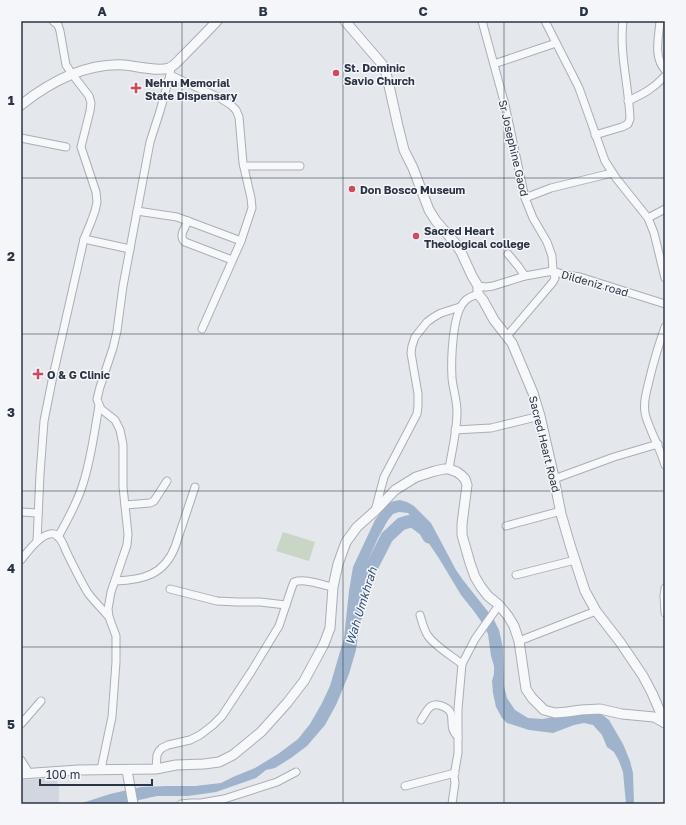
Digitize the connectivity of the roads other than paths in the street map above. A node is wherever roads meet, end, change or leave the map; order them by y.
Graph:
1 (53, 21) edge
2 (217, 21) edge
3 (345, 21) edge
4 (482, 21) edge
5 (545, 21) edge
6 (623, 21) edge
7 (660, 21) edge
8 (556, 43) junction
9 (494, 64) junction
10 (665, 70) edge
11 (170, 71) junction
12 (72, 74) junction
13 (665, 76) edge
14 (628, 102) junction
15 (21, 105) edge
16 (595, 135) junction
17 (21, 138) edge
18 (66, 147) dead end
19 (244, 166) junction
20 (300, 166) dead end
21 (612, 174) junction
22 (525, 198) junction
23 (665, 209) edge
24 (137, 211) junction
25 (648, 218) junction
26 (188, 221) junction
27 (84, 239) junction
28 (241, 241) junction
29 (130, 249) junction
30 (508, 254) dead end
31 (232, 260) junction
32 (553, 271) junction
33 (525, 276) junction
34 (665, 278) edge
35 (478, 290) junction
36 (665, 304) edge
37 (460, 307) junction
38 (665, 327) edge
39 (202, 329) dead end
40 (507, 336) junction
41 (99, 406) junction
42 (540, 416) junction
43 (455, 430) junction
44 (658, 444) junction
45 (665, 465) edge
46 (449, 469) junction
47 (554, 479) junction
48 (167, 481) dead end
49 (196, 487) dead end
50 (125, 505) junction
51 (375, 511) junction
52 (561, 511) junction
53 (21, 512) edge
54 (38, 513) junction
55 (506, 526) dead end
56 (58, 537) junction
57 (37, 541) junction
58 (21, 560) edge
59 (575, 560) junction
60 (516, 575) dead end
61 (115, 581) junction
62 (333, 587) junction
63 (665, 588) edge
64 (170, 589) dead end
65 (286, 605) junction
66 (499, 605) junction
67 (596, 611) junction
68 (665, 613) edge
69 (420, 615) dead end
70 (109, 617) junction
71 (519, 641) junction
72 (462, 664) junction
73 (41, 701) dead end
74 (421, 720) dead end
75 (665, 723) edge
76 (21, 724) edge
77 (458, 737) junction
78 (21, 760) edge
79 (101, 769) junction
80 (156, 769) junction
81 (127, 770) junction
82 (296, 772) dead end
83 (455, 773) junction
84 (25, 774) edge
85 (405, 786) dead end
86 (133, 804) edge
87 (181, 804) edge
88 (452, 804) edge

1 - 12 street
2 - 11 street
3 - 35 street, Sacred Heart Road
4 - 9 street, Sr Josephine Gaod
5 - 8 street
6 - 14 street
7 - 10 street
8 - 9 street
8 - 16 street
9 - 22 street, Sr Josephine Gaod
11 - 12 street
11 - 19 street
11 - 24 street
12 - 15 street
12 - 27 street
13 - 14 street
14 - 16 street
16 - 21 street
17 - 18 street
19 - 20 street
19 - 28 street
21 - 22 street
21 - 25 street
22 - 32 street, Sr Josephine Gaod
23 - 25 street
24 - 26 street
24 - 29 street
25 - 34 street
26 - 28 street
26 - 31 street
27 - 29 street
27 - 54 street
28 - 31 street
29 - 41 street
30 - 33 street
31 - 39 street
32 - 33 street, Dildeniz road
32 - 36 street, Dildeniz road
32 - 40 street
33 - 35 street, Dildeniz road
35 - 37 street
35 - 40 street, Sacred Heart Road
37 - 43 street
37 - 51 street
38 - 44 street
40 - 42 street, Sacred Heart Road
41 - 50 street
41 - 56 street
42 - 43 street
42 - 47 street, Sacred Heart Road
43 - 46 street
44 - 45 street
44 - 47 street
46 - 51 street
46 - 66 street
47 - 52 street, Sacred Heart Road
48 - 50 street
49 - 61 street
50 - 61 street
51 - 62 street
52 - 55 street
52 - 59 street, Sacred Heart Road
53 - 54 street
54 - 57 street
56 - 57 street
56 - 70 street
57 - 58 street
59 - 60 street
59 - 67 street, Sacred Heart Road
61 - 70 street
62 - 65 street
62 - 80 street
63 - 68 street
64 - 65 street
65 - 80 street
66 - 71 street
66 - 72 street
67 - 71 street
67 - 75 street, Sacred Heart Road
69 - 72 street
70 - 79 street
71 - 75 street
72 - 77 street
73 - 76 street
74 - 77 street
77 - 83 street
78 - 84 street
79 - 81 street
79 - 84 street
80 - 81 street
81 - 86 street
82 - 87 street
83 - 85 street
83 - 88 street

